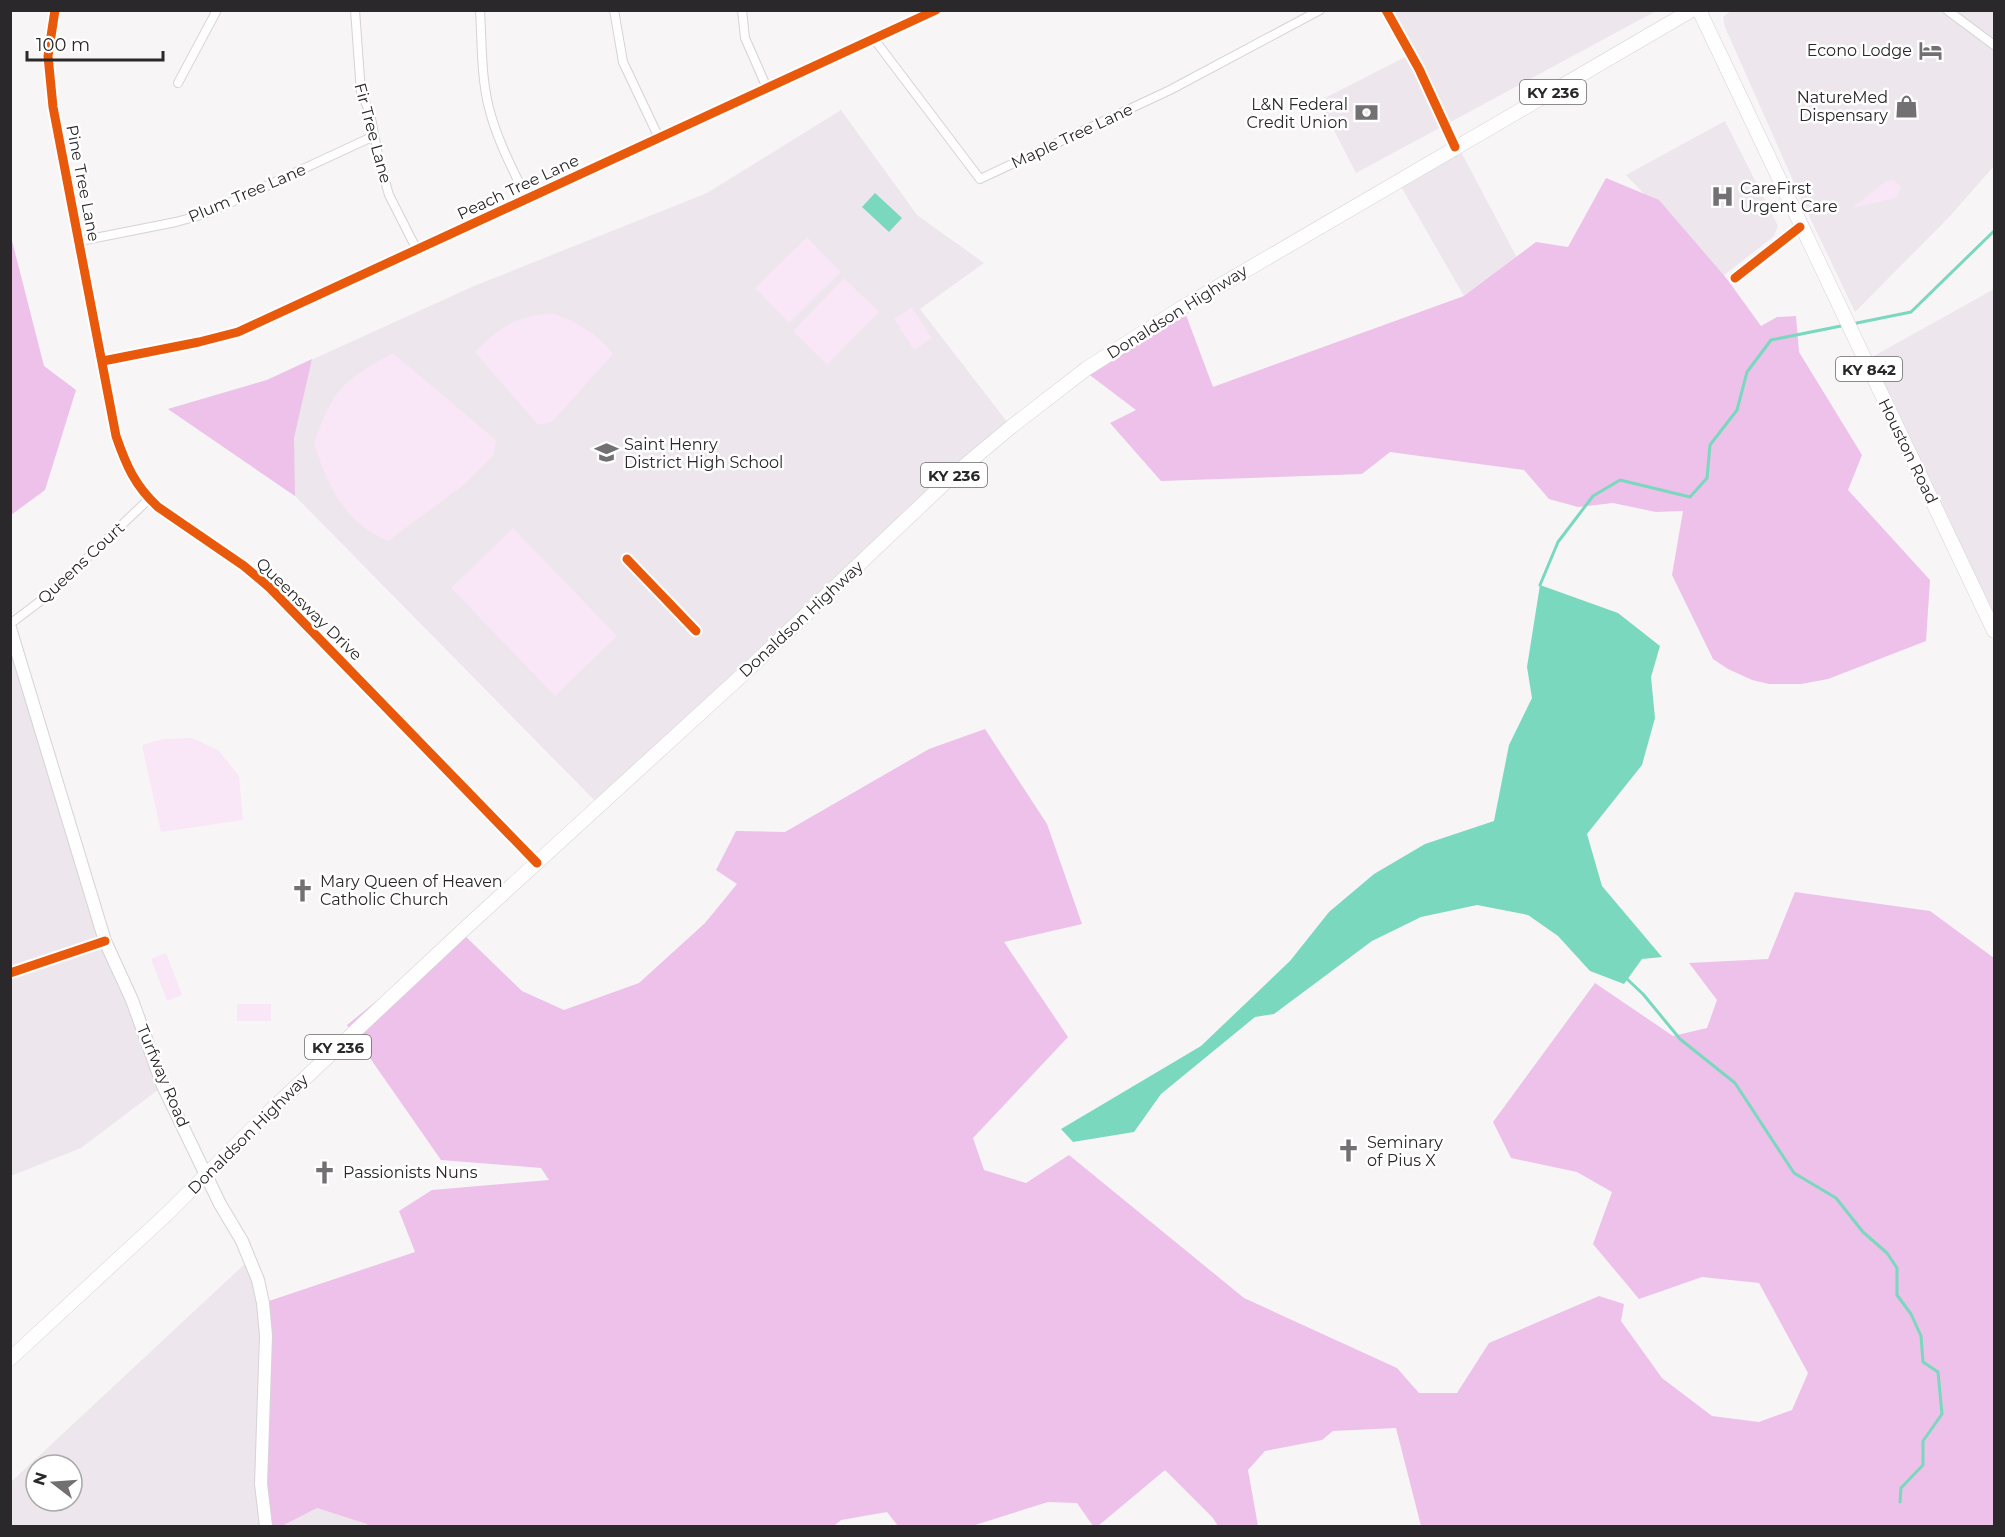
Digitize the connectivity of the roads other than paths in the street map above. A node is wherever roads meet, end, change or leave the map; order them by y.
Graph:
1 (55, 10) edge
2 (216, 10) edge
3 (355, 10) edge
4 (480, 10) edge
5 (614, 10) edge
6 (742, 10) edge
7 (936, 10) edge
8 (1320, 10) edge
9 (1386, 10) edge
10 (1692, 10) edge
11 (1699, 10) edge
12 (1947, 10) edge
13 (874, 39) junction
14 (1995, 45) edge
15 (178, 83) dead end
16 (767, 88) junction
17 (374, 136) junction
18 (658, 138) junction
19 (1455, 147) junction
20 (527, 199) junction
21 (1800, 227) junction
22 (80, 241) junction
23 (417, 250) junction
24 (1736, 278) dead end
25 (103, 361) junction
26 (149, 499) junction
27 (627, 559) dead end
28 (10, 626) edge
29 (696, 631) dead end
30 (1995, 631) edge
31 (537, 863) junction
32 (105, 941) junction
33 (10, 973) edge
34 (207, 1175) junction
35 (10, 1359) edge
36 (266, 1527) edge

1 - 22 street, Pine Tree Lane
2 - 15 street
3 - 17 street, Fir Tree Lane
4 - 20 street
5 - 18 street
6 - 16 street
7 - 13 street, Peach Tree Lane
8 - 13 street, Maple Tree Lane
9 - 19 street
10 - 19 main road, Donaldson Highway / KY 236
11 - 21 main road, Houston Road / KY 842
12 - 14 street
13 - 16 street, Peach Tree Lane
16 - 18 street, Peach Tree Lane
17 - 22 street, Plum Tree Lane
17 - 23 street, Fir Tree Lane
18 - 20 street, Peach Tree Lane
19 - 31 main road, Donaldson Highway / KY 236
20 - 23 street, Peach Tree Lane
21 - 24 street
21 - 30 main road, Houston Road / KY 842
22 - 25 street, Pine Tree Lane
23 - 25 street, Peach Tree Lane
25 - 26 street, Queensway Drive
26 - 28 street, Queens Court
26 - 31 street, Queensway Drive
27 - 29 street
28 - 32 main road, Turfway Road
31 - 34 main road, Donaldson Highway / KY 236
32 - 33 street
32 - 34 main road, Turfway Road
34 - 35 main road, Donaldson Highway / KY 236
34 - 36 main road, Turfway Road

